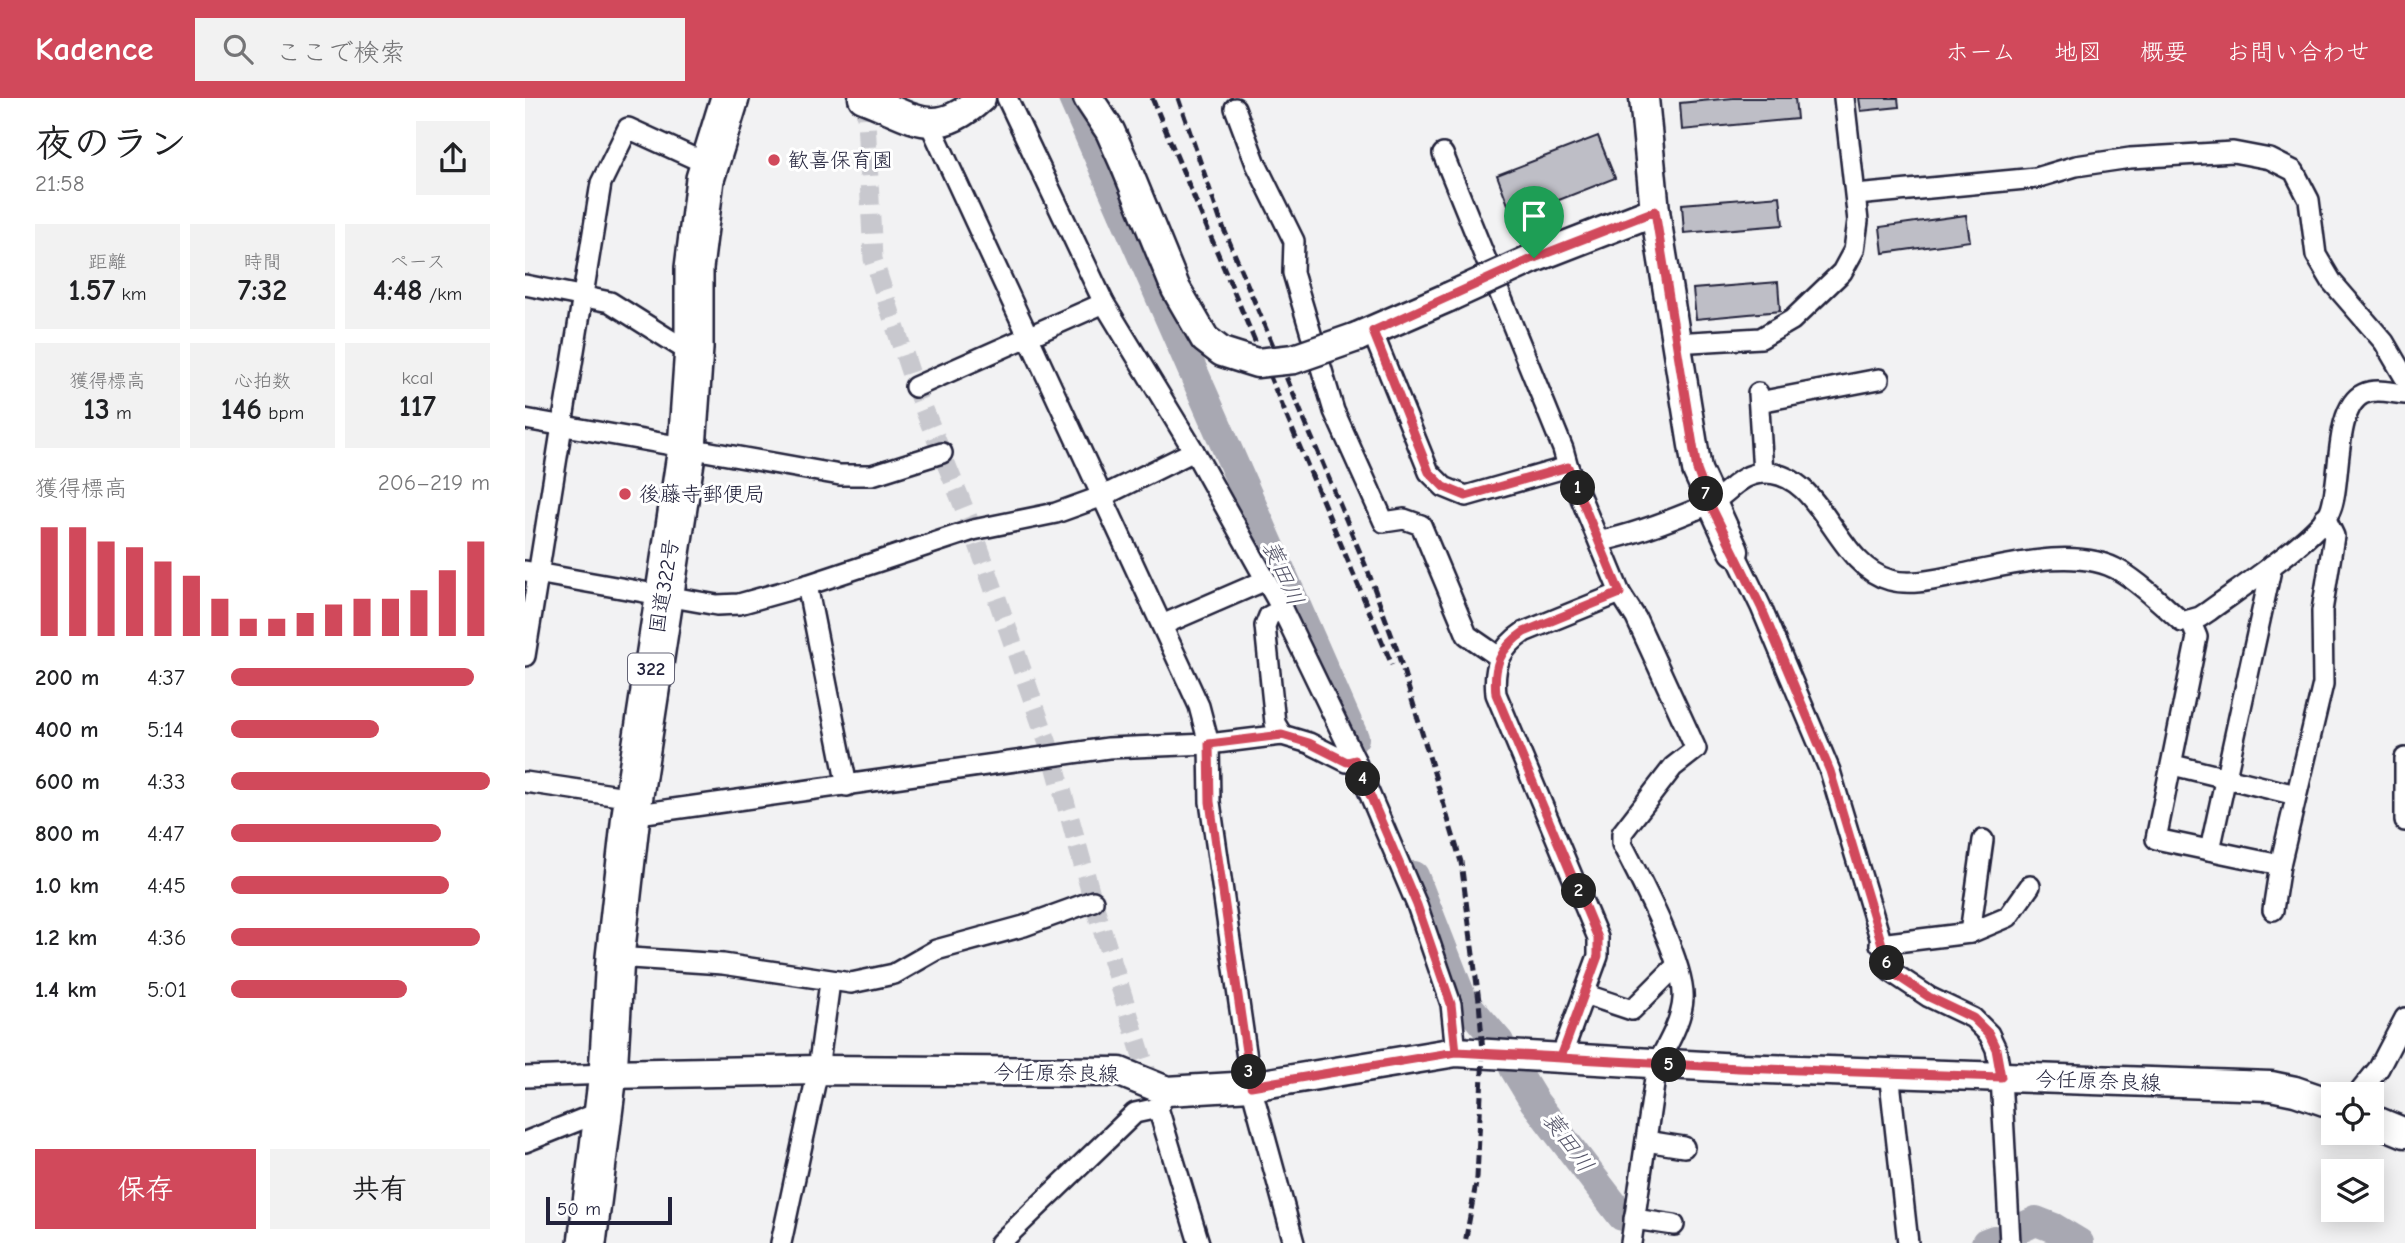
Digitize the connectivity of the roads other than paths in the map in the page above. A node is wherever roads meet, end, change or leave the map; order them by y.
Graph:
1 (730, 98) edge
2 (865, 98) edge
3 (981, 98) edge
4 (1007, 98) edge
5 (1088, 98) edge
6 (1644, 98) edge
7 (1845, 98) edge
8 (1235, 108) dead end
9 (930, 124) junction
10 (1443, 154) dead end
11 (709, 165) junction
12 (1856, 195) junction
13 (1655, 211) junction
14 (525, 285) edge
15 (581, 297) junction
16 (1104, 303) junction
17 (1365, 334) junction
18 (1028, 339) junction
19 (1674, 343) junction
20 (694, 355) junction
21 (2405, 378) edge
22 (1879, 379) dead end
23 (915, 387) dead end
24 (2405, 394) edge
25 (525, 419) edge
26 (562, 425) junction
27 (687, 448) junction
28 (1194, 451) junction
29 (942, 453) dead end
30 (1568, 467) junction
31 (1763, 473) junction
32 (1103, 495) junction
33 (1710, 504) junction
34 (2325, 517) junction
35 (1601, 541) junction
36 (1734, 551) joint
37 (2272, 565) junction
38 (532, 572) edge
39 (1266, 580) junction
40 (807, 585) junction
41 (1620, 593) junction
42 (662, 596) junction
43 (1282, 609) junction
44 (2190, 620) junction
45 (1162, 625) junction
46 (525, 656) edge
47 (1499, 657) junction
48 (1282, 735) junction
49 (1209, 744) junction
50 (2405, 758) edge
51 (1355, 760) junction
52 (2173, 765) junction
53 (2226, 778) junction
54 (525, 782) edge
55 (847, 786) junction
56 (2296, 795) junction
57 (632, 806) junction
58 (2405, 821) edge
59 (1983, 840) dead end
60 (2210, 850) junction
61 (2280, 865) junction
62 (2030, 886) dead end
63 (1093, 901) dead end
64 (2273, 910) dead end
65 (1970, 933) junction
66 (1880, 944) junction
67 (615, 957) junction
68 (1676, 966) junction
69 (830, 982) junction
70 (1584, 994) junction
71 (2405, 1018) edge
72 (1456, 1052) junction
73 (1561, 1057) junction
74 (1657, 1064) junction
75 (818, 1070) junction
76 (1889, 1072) junction
77 (525, 1077) edge
78 (2001, 1077) junction
79 (2368, 1082) edge
80 (1251, 1086) junction
81 (606, 1092) junction
82 (1162, 1099) junction
83 (2321, 1100) edge
84 (2384, 1124) edge
85 (2405, 1133) edge
86 (1646, 1141) junction
87 (525, 1142) edge
88 (1684, 1147) dead end
89 (1635, 1219) junction
90 (1674, 1225) dead end
91 (587, 1243) edge
92 (781, 1243) edge
93 (1000, 1243) edge
94 (1199, 1243) edge
95 (1294, 1243) edge
96 (1631, 1243) edge
97 (1908, 1243) edge
98 (2010, 1243) edge

1 - 11 highway, 国道322号 / 322
2 - 9 main road
3 - 9 main road
4 - 16 street
5 - 17 main road, bridge
6 - 13 main road
7 - 12 street
8 - 47 street
9 - 18 street
10 - 30 street
11 - 15 street
11 - 20 highway, 国道322号 / 322
12 - 19 street
12 - 21 street
13 - 17 main road, bridge
13 - 19 main road
14 - 15 street
15 - 20 street
15 - 26 street
16 - 18 street
16 - 28 street
17 - 30 street
18 - 23 street
18 - 32 street
19 - 33 main road
20 - 27 highway, 国道322号 / 322
22 - 31 street
24 - 34 street
25 - 26 street
26 - 27 street
26 - 38 street
27 - 29 street
27 - 42 highway, 国道322号 / 322
28 - 32 street
28 - 39 street
30 - 35 street
31 - 33 street
31 - 44 street
32 - 40 street
32 - 45 street
33 - 35 street
33 - 36 main road
34 - 37 street
34 - 56 street
35 - 41 street
36 - 66 street
37 - 44 street
37 - 53 street
38 - 42 street
38 - 46 street
39 - 43 street
39 - 45 street
40 - 42 street
40 - 55 street
41 - 47 street
41 - 68 street
42 - 57 highway, 国道322号 / 322
43 - 48 street
43 - 51 street
44 - 52 street
45 - 49 street
47 - 70 street
48 - 49 street
48 - 51 street
49 - 55 street
49 - 80 street
50 - 58 street
51 - 72 street
52 - 53 street
52 - 60 street
53 - 56 street
53 - 60 street
54 - 57 street
55 - 57 street
56 - 61 street
57 - 67 highway, 国道322号 / 322
59 - 65 street
60 - 61 street
61 - 64 street
62 - 65 street
63 - 69 street
65 - 66 street
66 - 78 street
67 - 69 street
67 - 81 highway, 国道322号 / 322
68 - 70 street
68 - 74 street
69 - 75 street
70 - 73 street
71 - 79 street
72 - 73 main road, 今任原奈良線
72 - 80 main road, 今任原奈良線
73 - 74 main road, 今任原奈良線
74 - 76 main road, 今任原奈良線
74 - 86 street
75 - 81 main road, 今任原奈良線
75 - 82 main road, 今任原奈良線
75 - 92 street
76 - 78 main road, 今任原奈良線
76 - 97 street
77 - 81 street
78 - 83 main road, 今任原奈良線
78 - 98 street
80 - 82 main road, 今任原奈良線
80 - 95 street
81 - 87 street
81 - 91 highway, 国道322号 / 322
82 - 93 street
82 - 94 street
84 - 85 main road
86 - 88 street
86 - 89 street
89 - 90 street
89 - 96 street

